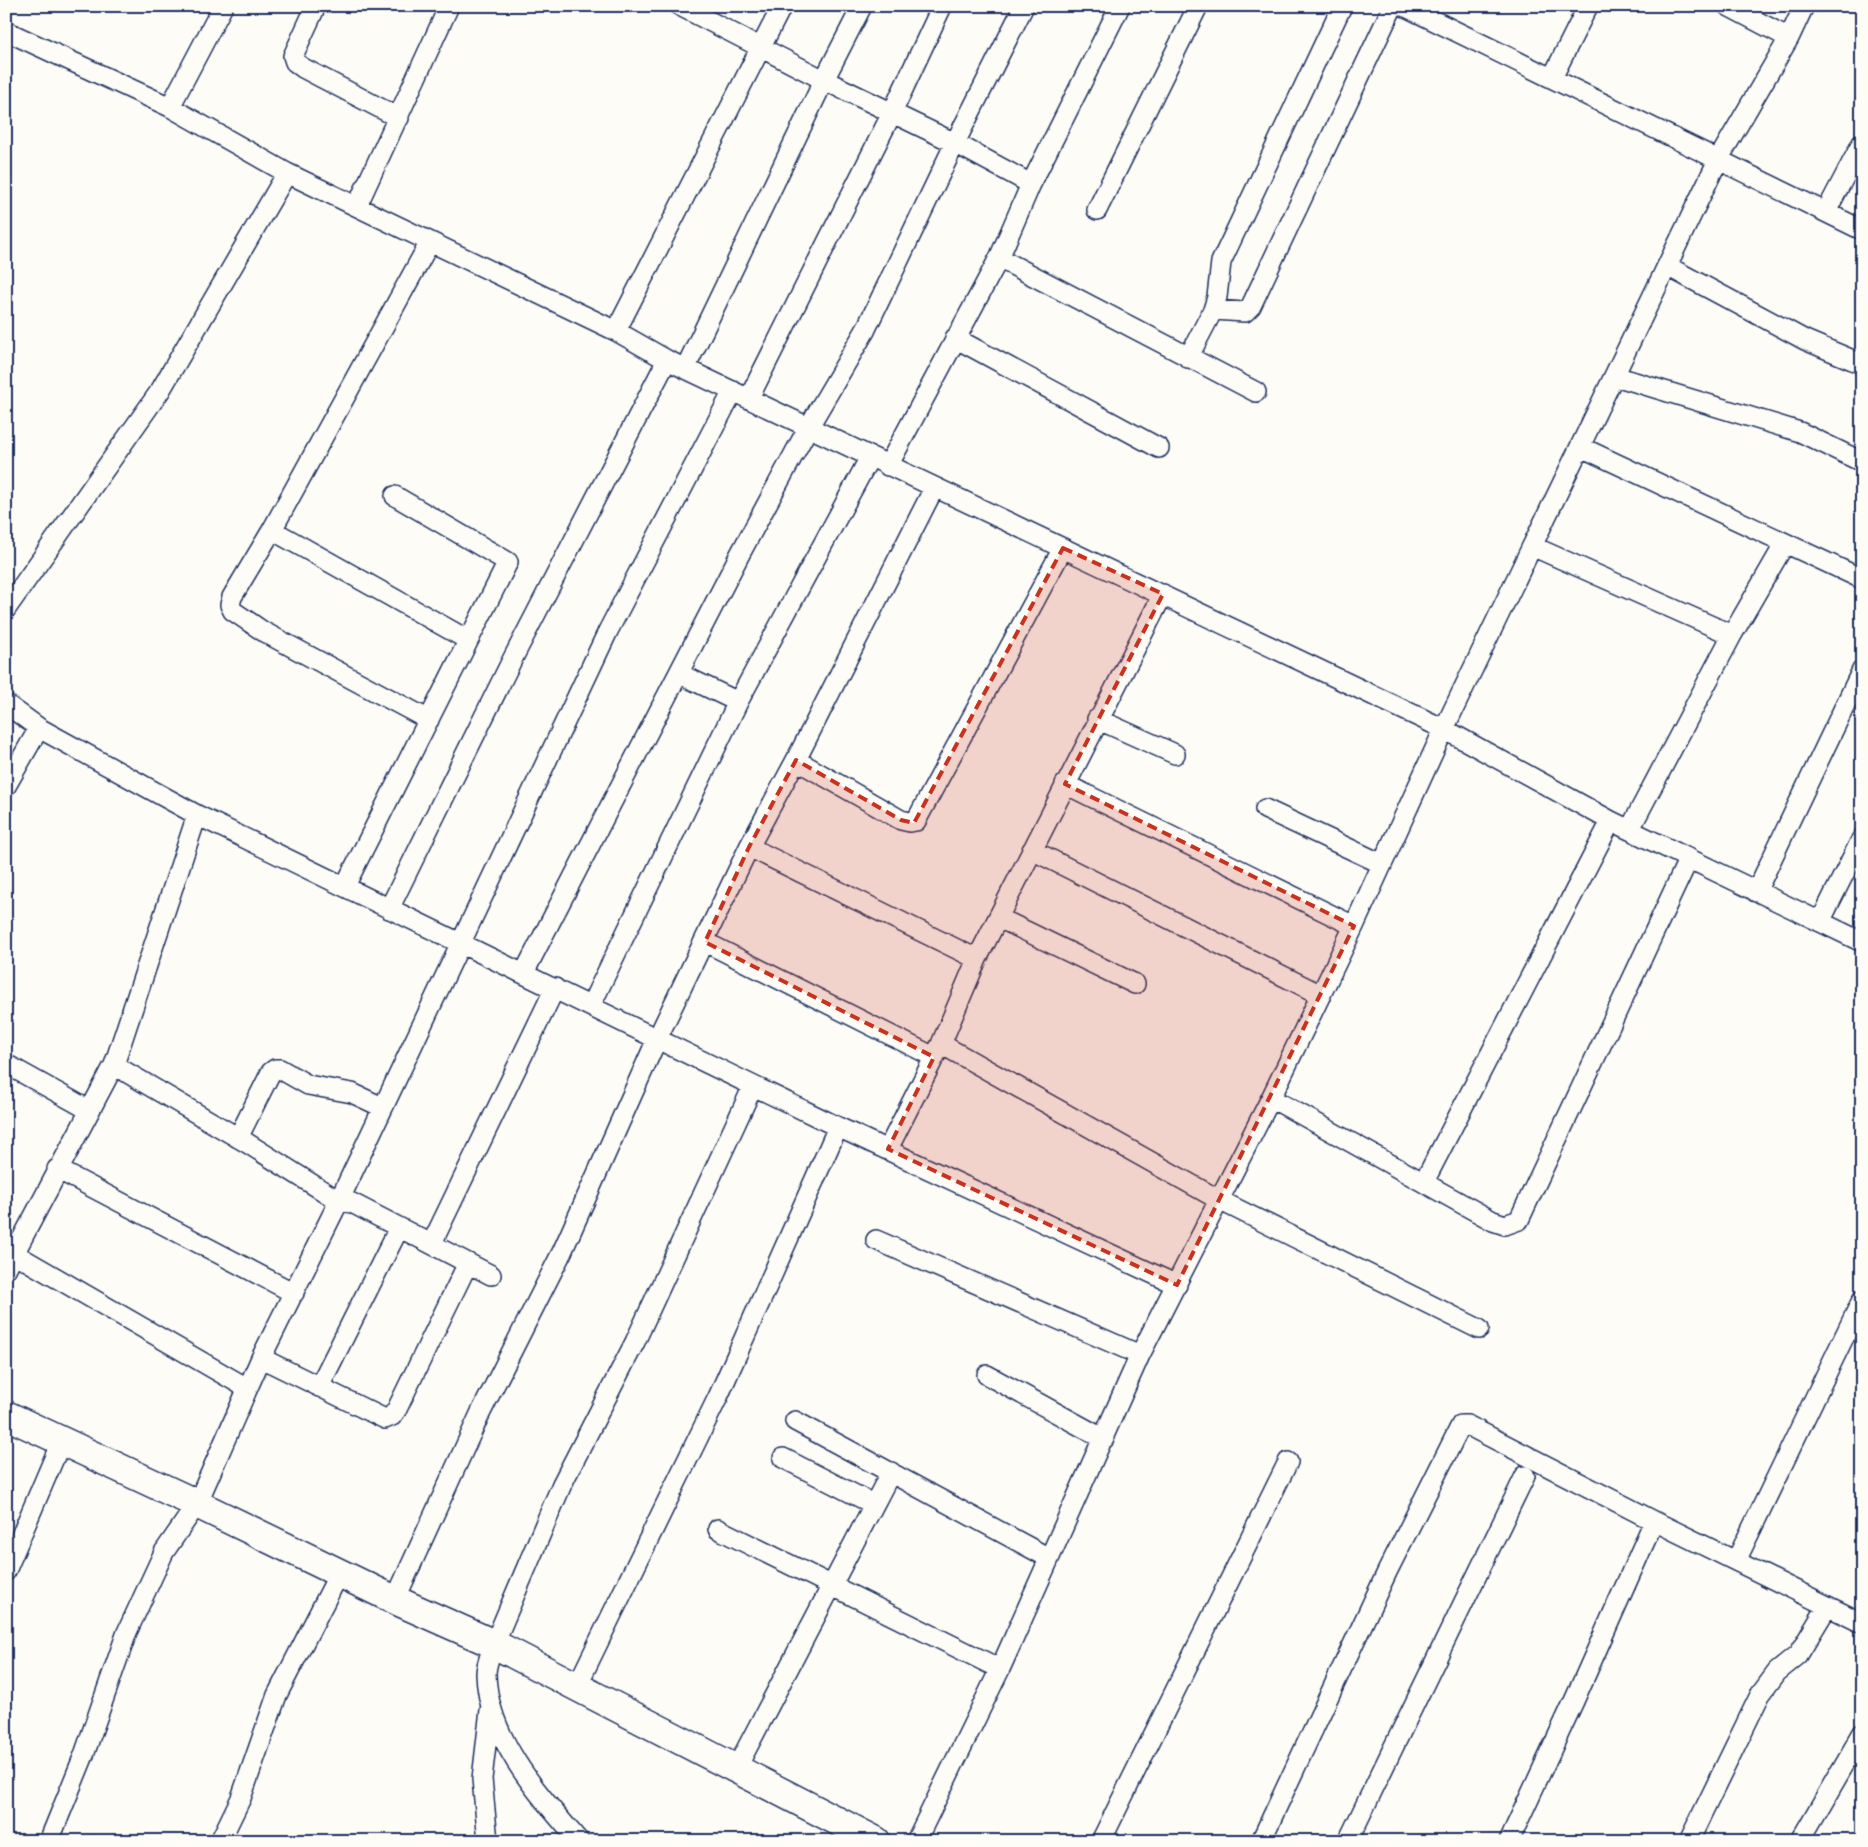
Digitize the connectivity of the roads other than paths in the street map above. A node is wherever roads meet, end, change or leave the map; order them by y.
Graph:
1 (223, 6) edge
2 (316, 6) edge
3 (448, 6) edge
4 (680, 6) edge
5 (782, 6) edge
6 (862, 6) edge
7 (942, 6) edge
8 (1024, 6) edge
9 (1120, 6) edge
10 (1198, 6) edge
11 (1342, 6) edge
12 (1393, 6) edge
13 (1404, 6) edge
14 (1588, 6) edge
15 (1728, 6) edge
16 (1804, 6) edge
17 (1441, 14) edge
18 (6, 32) edge
19 (1789, 38) junction
20 (763, 47) junction
21 (1552, 78) junction
22 (824, 80) junction
23 (170, 108) junction
24 (892, 113) junction
25 (399, 118) junction
26 (955, 143) junction
27 (1862, 143) edge
28 (1718, 160) junction
29 (287, 173) junction
30 (1031, 184) junction
31 (357, 206) junction
32 (1097, 210) dead end
33 (1826, 212) junction
34 (1862, 230) edge
35 (430, 242) junction
36 (999, 258) junction
37 (1667, 266) junction
38 (1213, 310) junction
39 (616, 332) junction
40 (955, 338) junction
41 (1188, 358) junction
42 (667, 360) junction
43 (1862, 364) edge
44 (685, 369) junction
45 (1615, 376) junction
46 (1256, 392) dead end
47 (741, 394) junction
48 (808, 428) junction
49 (1581, 447) junction
50 (1159, 448) dead end
51 (870, 457) junction
52 (1862, 462) edge
53 (888, 466) junction
54 (934, 488) junction
55 (395, 496) dead end
56 (272, 530) junction
57 (1784, 544) junction
58 (1532, 546) junction
59 (1063, 548) junction
60 (1862, 579) edge
61 (1163, 594) junction
62 (6, 609) edge
63 (1732, 635) junction
64 (468, 640) junction
65 (1862, 670) edge
66 (680, 674) junction
67 (738, 702) junction
68 (6, 704) edge
69 (1098, 719) junction
70 (429, 720) junction
71 (39, 728) junction
72 (1444, 729) junction
73 (1175, 754) dead end
74 (796, 760) junction
75 (1065, 784) junction
76 (6, 786) edge
77 (1265, 809) dead end
78 (197, 815) junction
79 (1611, 821) junction
80 (1630, 829) junction
81 (1862, 838) edge
82 (749, 847) junction
83 (1032, 850) junction
84 (1689, 858) junction
85 (1382, 864) junction
86 (345, 886) junction
87 (1756, 892) junction
88 (389, 909) junction
89 (999, 918) junction
90 (1820, 922) junction
91 (1354, 926) junction
92 (705, 942) junction
93 (1862, 942) edge
94 (462, 943) junction
95 (977, 958) junction
96 (524, 973) junction
97 (1135, 984) dead end
98 (555, 988) junction
99 (1321, 995) junction
100 (591, 1005) junction
101 (657, 1039) junction
102 (938, 1051) junction
103 (6, 1064) edge
104 (114, 1065) junction
105 (753, 1086) junction
106 (1271, 1098) junction
107 (382, 1106) junction
108 (89, 1110) junction
109 (838, 1127) junction
110 (238, 1138) junction
111 (888, 1150) junction
112 (57, 1170) junction
113 (1424, 1182) junction
114 (339, 1201) junction
115 (1221, 1201) junction
116 (399, 1228) junction
117 (876, 1240) dead end
118 (432, 1243) junction
119 (10, 1262) edge
120 (468, 1263) junction
121 (491, 1275) dead end
122 (1177, 1285) junction
123 (294, 1293) junction
124 (1862, 1300) edge
125 (1479, 1329) dead end
126 (1140, 1355) junction
127 (260, 1358) junction
128 (987, 1374) dead end
129 (319, 1387) junction
130 (247, 1388) junction
131 (6, 1415) edge
132 (795, 1420) dead end
133 (1104, 1439) junction
134 (61, 1442) junction
135 (783, 1458) dead end
136 (1288, 1462) dead end
137 (891, 1472) junction
138 (1525, 1476) dead end
139 (197, 1504) junction
140 (872, 1504) junction
141 (1654, 1521) junction
142 (718, 1529) dead end
143 (1049, 1558) junction
144 (1736, 1561) junction
145 (6, 1571) edge
146 (340, 1572) junction
147 (832, 1586) junction
148 (395, 1600) junction
149 (1827, 1607) junction
150 (1862, 1624) edge
151 (494, 1644) junction
152 (1000, 1669) junction
153 (577, 1686) junction
154 (490, 1709) junction
155 (1862, 1734) edge
156 (736, 1769) junction
157 (49, 1841) edge
158 (220, 1841) edge
159 (488, 1841) edge
160 (579, 1841) edge
161 (876, 1841) edge
162 (916, 1841) edge
163 (1101, 1841) edge
164 (1261, 1841) edge
165 (1348, 1841) edge
166 (1509, 1841) edge
167 (1689, 1841) edge
168 (1800, 1841) edge

1 - 23 street
2 - 25 street
3 - 25 street
4 - 20 street
5 - 20 street
6 - 22 street
7 - 24 street
8 - 26 street
9 - 30 street
10 - 32 street
11 - 38 street
12 - 38 street
13 - 17 street
14 - 21 street
15 - 19 street
16 - 19 street
17 - 21 street
18 - 23 street
19 - 28 street
20 - 22 street
20 - 39 street
21 - 28 street
22 - 24 street
22 - 44 street
23 - 29 street
24 - 26 street
24 - 47 street
25 - 31 street
26 - 30 street
26 - 48 street
27 - 33 street
28 - 33 street
28 - 37 street
29 - 31 street
29 - 62 street
30 - 36 street
31 - 35 street
33 - 34 street
35 - 39 street
35 - 56 street
36 - 40 street
36 - 41 street
37 - 43 street
37 - 45 street
38 - 41 street
39 - 42 street
40 - 50 street
40 - 53 street
41 - 46 street
42 - 44 street
42 - 88 street
44 - 47 street
45 - 49 street
45 - 52 street
47 - 48 street
47 - 94 street
48 - 51 street
48 - 66 street
49 - 57 street
49 - 58 street
51 - 53 street
51 - 67 street
53 - 54 street
54 - 59 street
54 - 74 street
55 - 64 street
56 - 64 street
56 - 70 street
57 - 60 street
57 - 63 street
58 - 63 street
58 - 72 street
59 - 61 street
59 - 74 street
61 - 69 street
61 - 72 street
63 - 80 street
64 - 70 street
65 - 87 street
66 - 67 street
66 - 96 street
67 - 100 street
68 - 71 street
69 - 73 street
69 - 75 street
70 - 86 street
71 - 76 street
71 - 78 street
72 - 79 street
72 - 85 street
74 - 82 street
75 - 83 street
75 - 91 street
77 - 85 street
78 - 86 street
78 - 104 street
79 - 80 street
79 - 113 street
80 - 84 street
81 - 90 street
82 - 92 street
82 - 95 street
83 - 89 street
83 - 99 street
84 - 87 street
84 - 113 street
85 - 91 street
86 - 88 street
87 - 90 street
88 - 94 street
89 - 95 street
89 - 97 street
90 - 93 street
91 - 99 street
92 - 101 street
92 - 102 street
94 - 96 street
94 - 107 street
95 - 102 street
96 - 98 street
98 - 100 street
98 - 118 street
99 - 106 street
100 - 101 street
101 - 105 street
101 - 148 street
102 - 111 street
102 - 115 street
103 - 108 street
104 - 108 street
104 - 110 street
105 - 109 street
105 - 151 street
106 - 113 street
106 - 115 street
107 - 110 street
107 - 114 street
108 - 112 street
109 - 111 street
109 - 153 street
110 - 114 street
111 - 122 street
112 - 119 street
112 - 123 street
114 - 116 street
114 - 123 street
115 - 122 street
115 - 125 street
116 - 118 street
116 - 129 street
117 - 126 street
118 - 120 street
119 - 130 street
120 - 121 street
120 - 129 street
122 - 126 street
123 - 127 street
124 - 144 street
126 - 133 street
127 - 129 street
127 - 130 street
128 - 133 street
130 - 139 street
131 - 134 street
132 - 137 street
133 - 143 street
134 - 139 street
134 - 145 street
135 - 140 street
136 - 163 street
137 - 140 street
137 - 143 street
138 - 165 street
139 - 146 street
139 - 157 street
140 - 147 street
141 - 144 street
141 - 164 street
141 - 166 street
142 - 147 street
143 - 152 street
144 - 149 street
146 - 148 street
146 - 158 street
147 - 152 street
147 - 156 street
148 - 151 street
149 - 150 street
149 - 167 street
151 - 153 street
151 - 154 street
152 - 162 street
153 - 156 street
154 - 159 street
154 - 160 street
155 - 168 street
156 - 161 street

